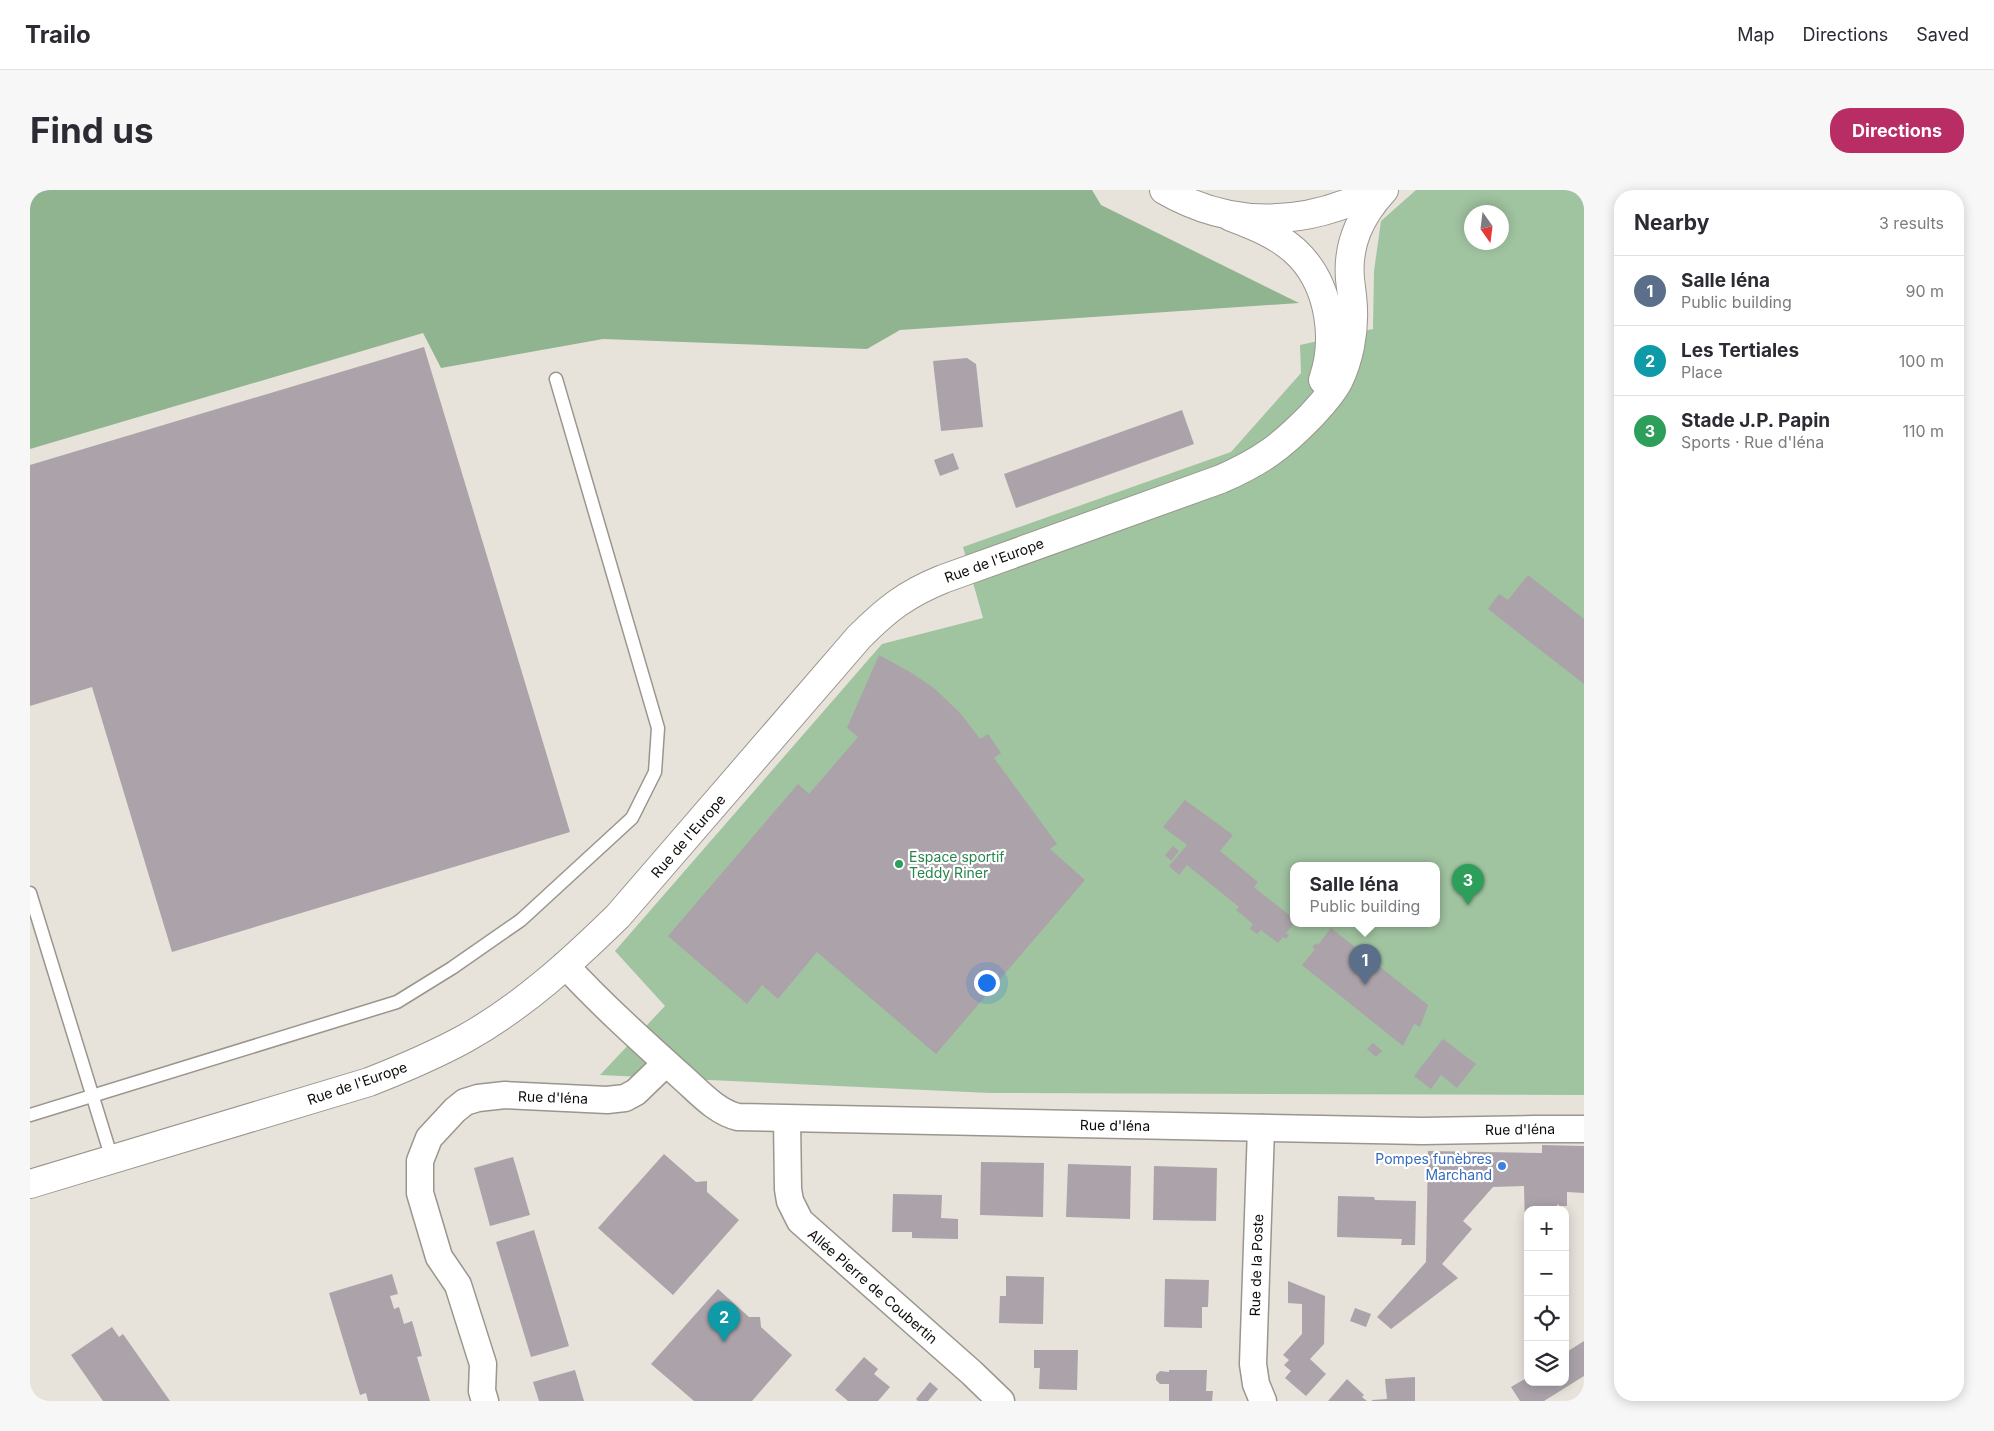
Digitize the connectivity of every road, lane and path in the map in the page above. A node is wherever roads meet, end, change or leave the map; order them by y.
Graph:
1 (1164, 190) edge
2 (1377, 190) edge
3 (1384, 190) edge
4 (1223, 214) junction
5 (556, 379) dead end
6 (1304, 423) junction
7 (30, 893) edge
8 (565, 965) junction
9 (666, 1063) junction
10 (92, 1096) junction
11 (30, 1115) edge
12 (787, 1118) junction
13 (1582, 1124) edge
14 (1261, 1128) junction
15 (112, 1159) junction
16 (30, 1184) edge
17 (484, 1401) edge
18 (1000, 1401) edge
19 (1263, 1401) edge

1 - 4 street
2 - 4 street
3 - 6 street, Rue de l'Europe
4 - 6 street, Rue de l'Europe
5 - 10 lane
6 - 8 street, Rue de l'Europe
7 - 10 lane
8 - 9 street, Rue d'Iéna
8 - 15 street, Rue de l'Europe
9 - 12 street, Rue d'Iéna
9 - 17 street, Rue d'Iéna
10 - 11 lane
10 - 15 lane
12 - 14 street, Rue d'Iéna
12 - 18 street, Allée Pierre de Coubertin
13 - 14 street, Rue d'Iéna
14 - 19 street, Rue de la Poste
15 - 16 street, Rue de l'Europe

